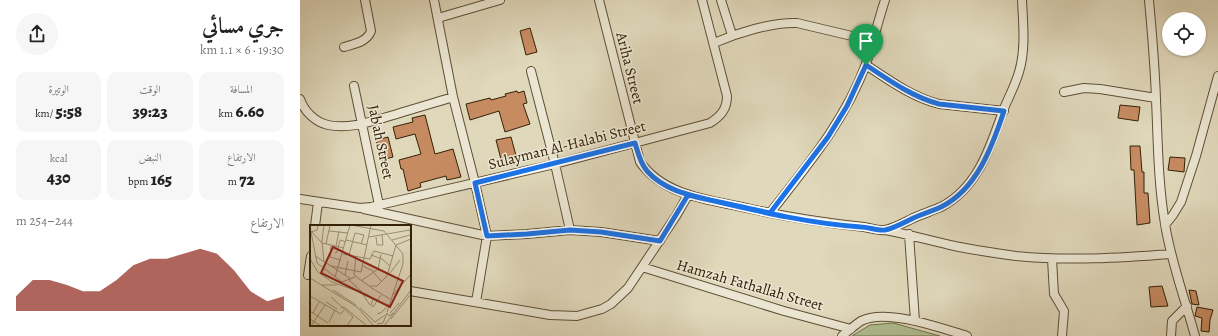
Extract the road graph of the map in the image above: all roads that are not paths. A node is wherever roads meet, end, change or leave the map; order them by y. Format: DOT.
graph roads {
  1 [pos="365,0"];
  2 [pos="434,0"];
  3 [pos="500,0"];
  4 [pos="599,0"];
  5 [pos="702,0"];
  6 [pos="721,0"];
  7 [pos="885,0"];
  8 [pos="1022,0"];
  9 [pos="1149,0"];
  10 [pos="438,18"];
  11 [pos="732,35"];
  12 [pos="873,41"];
  13 [pos="714,43"];
  14 [pos="344,47"];
  15 [pos="866,65"];
  16 [pos="530,71"];
  17 [pos="1218,76"];
  18 [pos="354,86"];
  19 [pos="1064,92"];
  20 [pos="453,97"];
  21 [pos="300,98"];
  22 [pos="1156,98"];
  23 [pos="1004,111"];
  24 [pos="363,124"];
  25 [pos="635,143"];
  26 [pos="555,164"];
  27 [pos="475,183"];
  28 [pos="688,195"];
  29 [pos="300,199"];
  30 [pos="318,202"];
  31 [pos="379,205"];
  32 [pos="360,208"];
  33 [pos="770,213"];
  34 [pos="315,225"];
  35 [pos="1165,225"];
  36 [pos="570,230"];
  37 [pos="884,230"];
  38 [pos="908,234"];
  39 [pos="487,236"];
  40 [pos="660,241"];
  41 [pos="1171,254"];
  42 [pos="1052,259"];
  43 [pos="310,260"];
  44 [pos="642,267"];
  45 [pos="306,274"];
  46 [pos="411,291"];
  47 [pos="476,302"];
  48 [pos="1187,306"];
  49 [pos="915,321"];
  50 [pos="851,329"];
  51 [pos="842,336"];
  52 [pos="967,336"];
  53 [pos="1062,336"];
  54 [pos="1171,336"];
  55 [pos="1195,336"];
  1 -- 14 [label="street"];
  2 -- 10 [label="street"];
  3 -- 10 [label="street"];
  4 -- 25 [label="street, Ariha Street"];
  5 -- 13 [label="street, Sulayman Al-Halabi Street"];
  6 -- 11 [label="street"];
  7 -- 12 [label="street"];
  8 -- 23 [label="street"];
  9 -- 22 [label="street"];
  10 -- 20 [label="street"];
  11 -- 12 [label="street"];
  11 -- 13 [label="street"];
  12 -- 15 [label="street"];
  13 -- 25 [label="street, Sulayman Al-Halabi Street"];
  15 -- 23 [label="street"];
  15 -- 33 [label="street"];
  16 -- 26 [label="street"];
  17 -- 35 [label="street"];
  18 -- 24 [label="street, Jab'ah Street"];
  19 -- 22 [label="street"];
  20 -- 24 [label="street"];
  20 -- 27 [label="street"];
  21 -- 24 [label="street"];
  22 -- 35 [label="street"];
  23 -- 37 [label="street"];
  24 -- 31 [label="street, Jab'ah Street"];
  25 -- 26 [label="street, Sulayman Al-Halabi Street"];
  25 -- 28 [label="street, Ariha Street"];
  26 -- 27 [label="street, Sulayman Al-Halabi Street"];
  26 -- 36 [label="street"];
  27 -- 31 [label="street, Sulayman Al-Halabi Street"];
  27 -- 39 [label="street"];
  28 -- 33 [label="street, Ariha Street"];
  28 -- 40 [label="street"];
  29 -- 30 [label="street, Sulayman Al-Halabi Street"];
  30 -- 32 [label="street, Sulayman Al-Halabi Street"];
  30 -- 34 [label="street"];
  31 -- 32 [label="street, Sulayman Al-Halabi Street"];
  32 -- 39 [label="street"];
  33 -- 37 [label="street, Ariha Street"];
  35 -- 41 [label="street"];
  36 -- 39 [label="street"];
  36 -- 40 [label="street"];
  37 -- 38 [label="street, Ariha Street"];
  38 -- 42 [label="street, Ariha Street"];
  38 -- 49 [label="street"];
  39 -- 47 [label="street"];
  40 -- 44 [label="street"];
  41 -- 42 [label="street, Ariha Street"];
  41 -- 48 [label="street"];
  42 -- 53 [label="street"];
  43 -- 45 [label="street"];
  44 -- 47 [label="street"];
  44 -- 50 [label="street, Hamzah Fathallah Street"];
  46 -- 47 [label="street"];
  48 -- 54 [label="street"];
  48 -- 55 [label="street"];
  49 -- 50 [label="street"];
  49 -- 52 [label="street"];
  50 -- 51 [label="street"];
}
